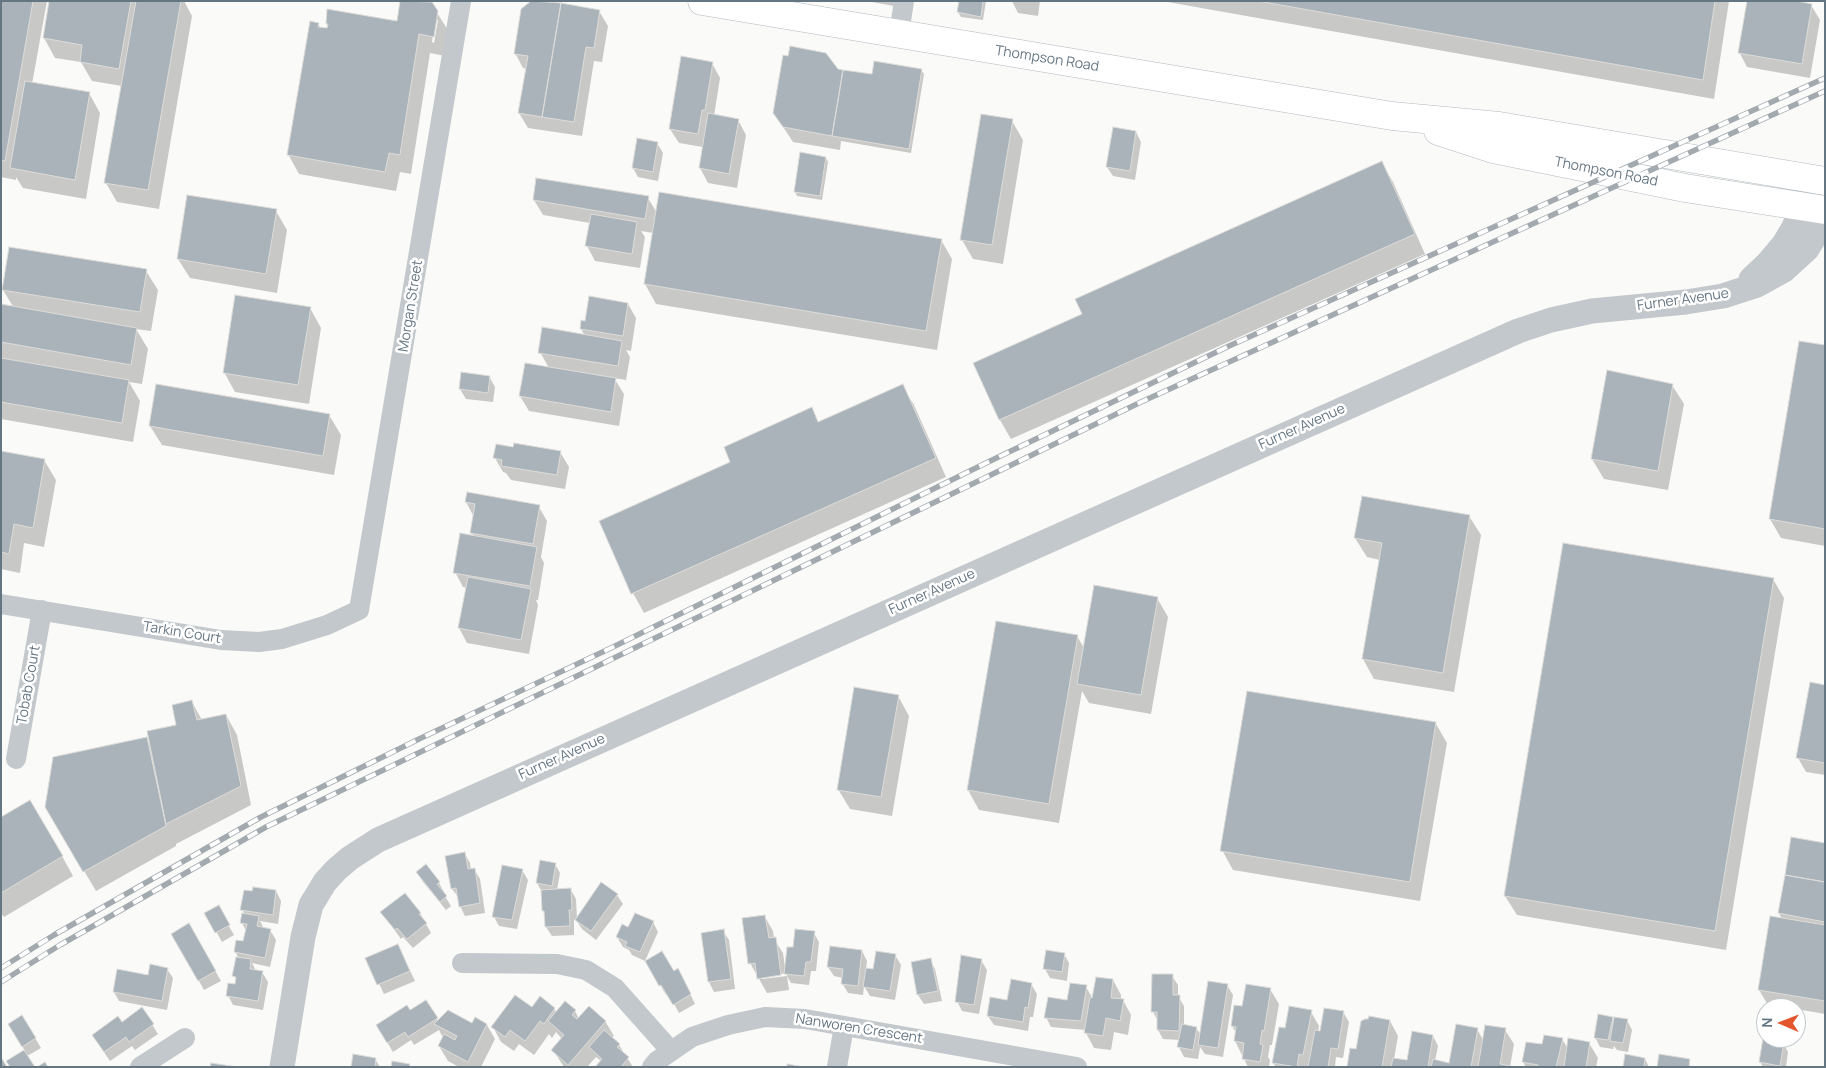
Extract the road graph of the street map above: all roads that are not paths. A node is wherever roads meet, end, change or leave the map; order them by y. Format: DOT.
graph roads {
  1 [pos="461,1"];
  2 [pos="702,1"];
  3 [pos="904,1"];
  4 [pos="899,34"];
  5 [pos="1392,116"];
  6 [pos="1822,181"];
  7 [pos="1817,209"];
  8 [pos="1,604"];
  9 [pos="42,610"];
  10 [pos="359,610"];
  11 [pos="16,759"];
  12 [pos="462,963"];
  13 [pos="844,1026"];
  14 [pos="186,1038"];
  15 [pos="671,1051"];
  16 [pos="1052,1065"];
  17 [pos="140,1067"];
  18 [pos="282,1067"];
  19 [pos="652,1067"];
  20 [pos="837,1067"];
  21 [pos="1077,1067"];
  1 -- 10 [label="street, Morgan Street"];
  2 -- 4 [label="main road, Thompson Road"];
  3 -- 4 [label="street"];
  4 -- 5 [label="main road, Thompson Road"];
  5 -- 6 [label="main road, Thompson Road"];
  5 -- 7 [label="main road, Thompson Road"];
  6 -- 7 [label="main road"];
  7 -- 18 [label="street, Furner Avenue"];
  8 -- 9 [label="street, Tarkin Court"];
  9 -- 10 [label="street, Tarkin Court"];
  9 -- 11 [label="street, Tobab Court"];
  12 -- 15 [label="street"];
  13 -- 15 [label="street, Nanworen Crescent"];
  13 -- 16 [label="street, Nanworen Crescent"];
  13 -- 20 [label="street"];
  14 -- 17 [label="street"];
  15 -- 19 [label="street, Nanworen Crescent"];
  16 -- 21 [label="street, Nanworen Crescent"];
}
